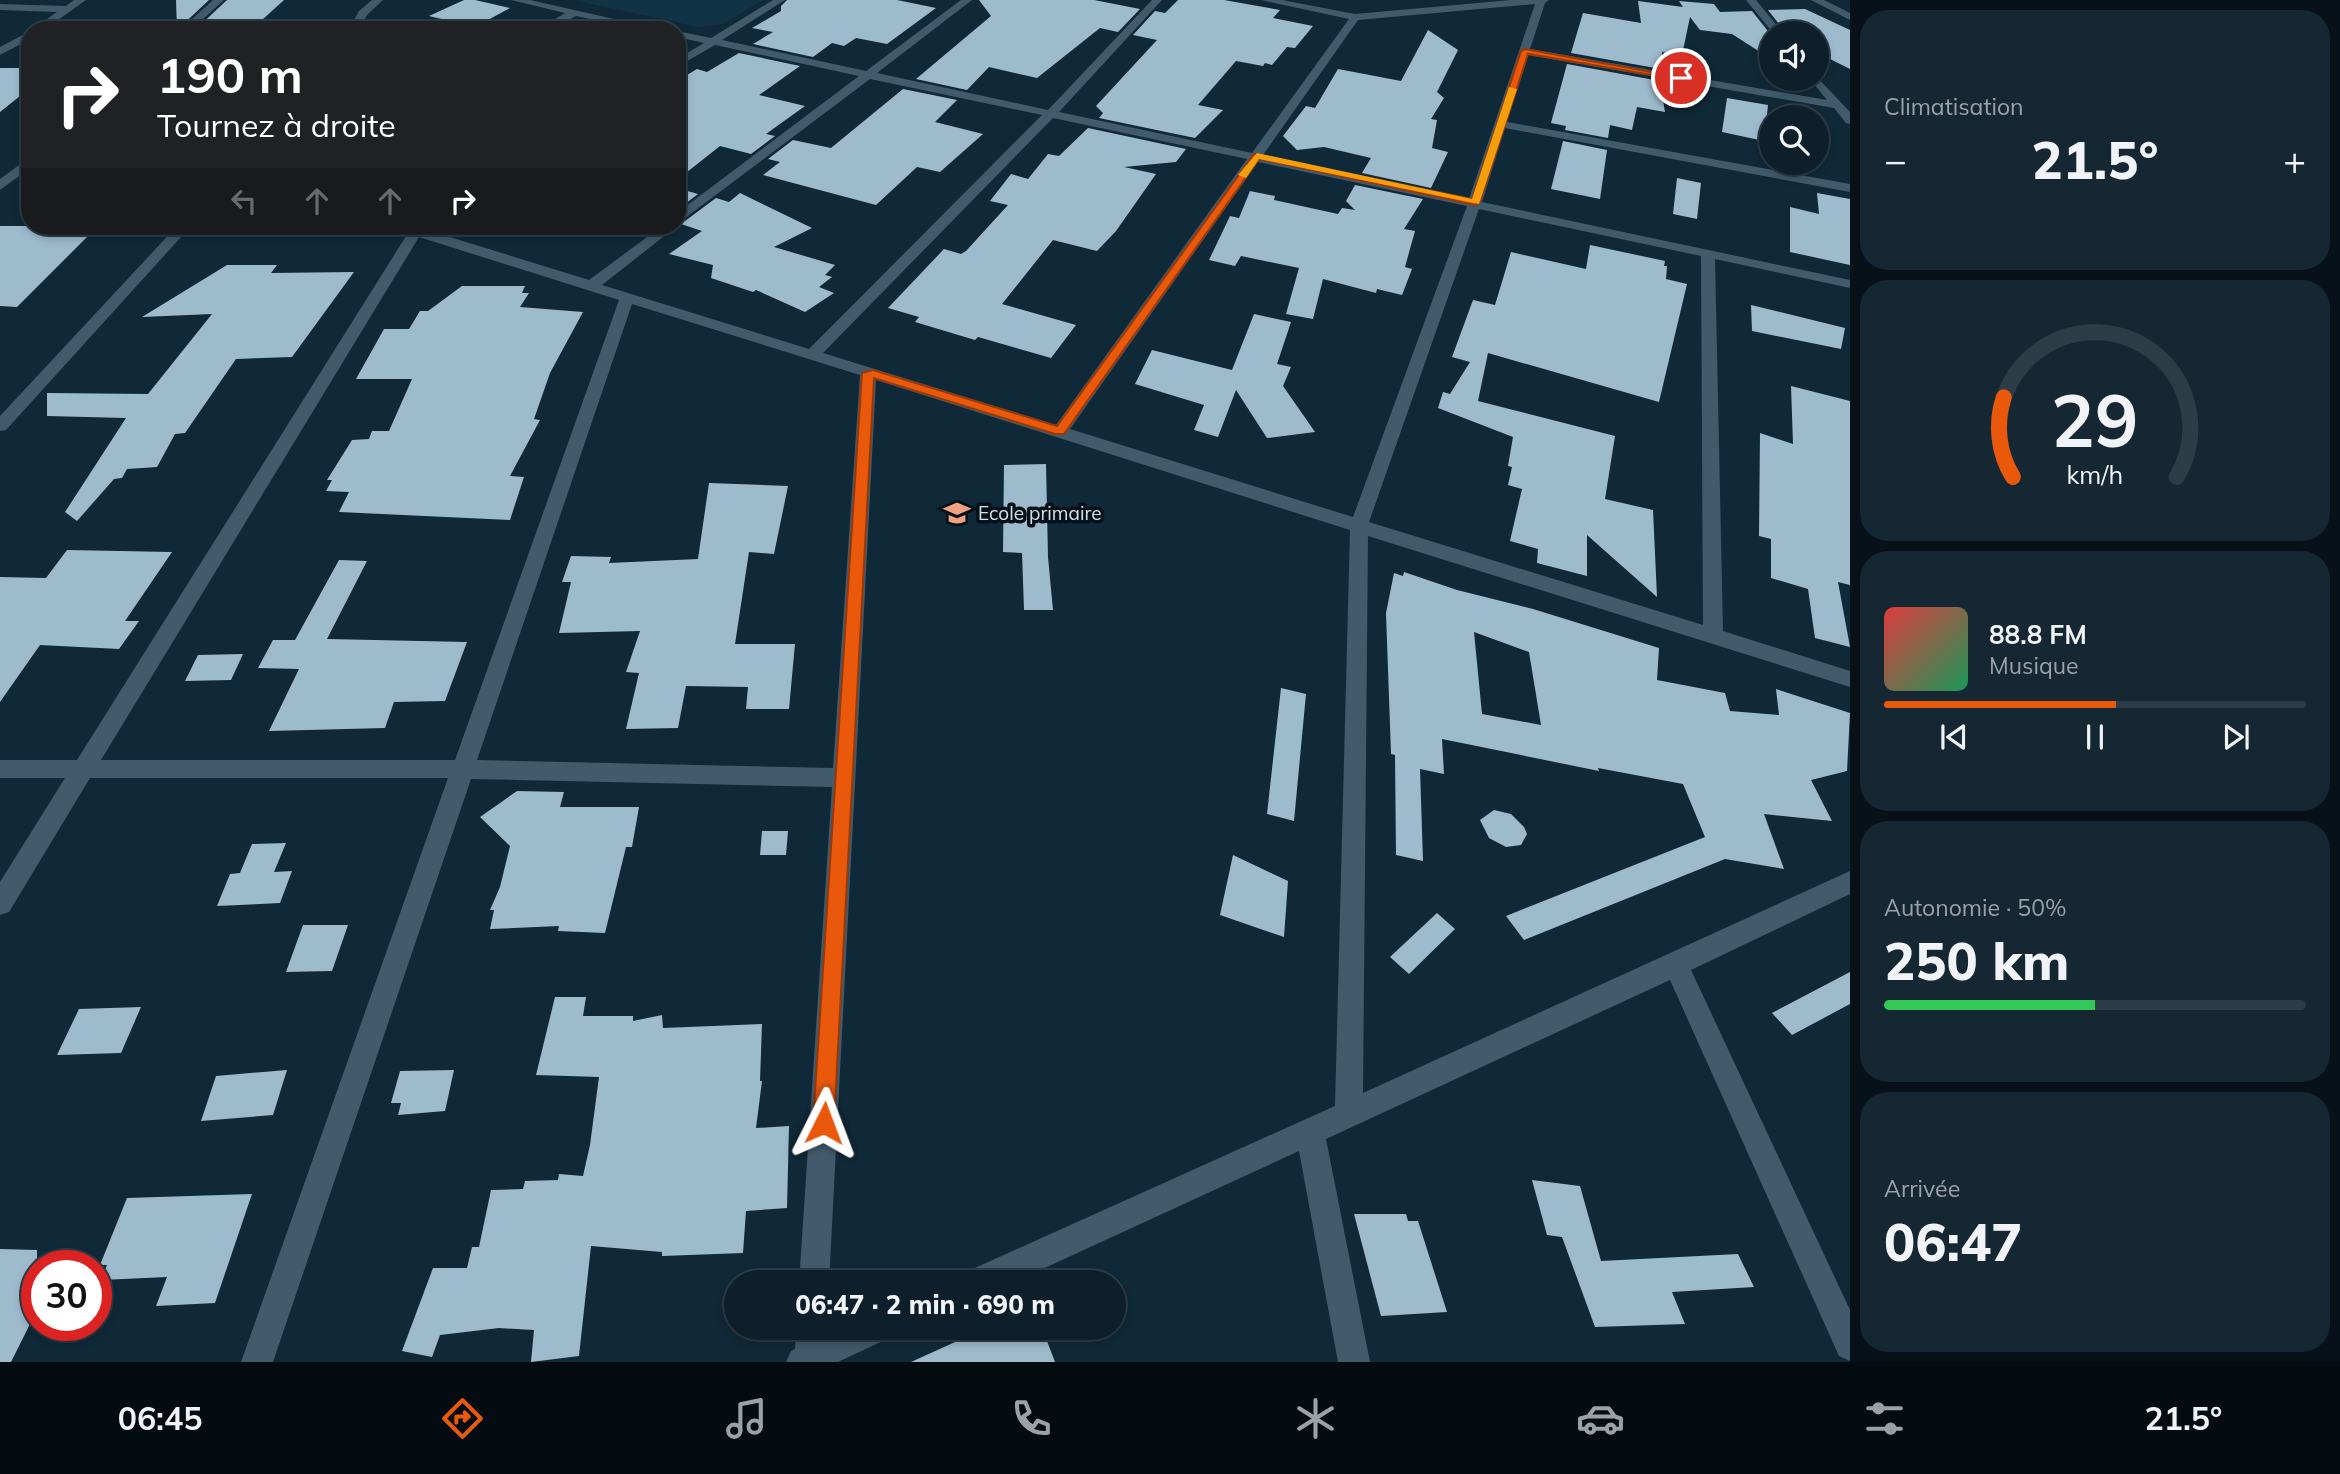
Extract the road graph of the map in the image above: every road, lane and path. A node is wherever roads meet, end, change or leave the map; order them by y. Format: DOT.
graph roads {
  1 [pos="81,0"];
  2 [pos="219,0"];
  3 [pos="378,0"];
  4 [pos="516,0"];
  5 [pos="780,0"];
  6 [pos="967,0"];
  7 [pos="1157,0"];
  8 [pos="1266,0"];
  9 [pos="1542,0"];
  10 [pos="1751,0"];
  11 [pos="1816,0"];
  12 [pos="0,7"];
  13 [pos="69,9"];
  14 [pos="575,12"];
  15 [pos="1850,16"];
  16 [pos="1355,17"];
  17 [pos="51,21"];
  18 [pos="195,21"];
  19 [pos="359,21"];
  20 [pos="558,21"];
  21 [pos="617,21"];
  22 [pos="1768,21"];
  23 [pos="686,36"];
  24 [pos="21,39"];
  25 [pos="713,41"];
  26 [pos="1525,51"];
  27 [pos="0,52"];
  28 [pos="20,52"];
  29 [pos="686,58"];
  30 [pos="870,74"];
  31 [pos="1826,91"];
  32 [pos="1837,105"];
  33 [pos="1051,113"];
  34 [pos="1850,120"];
  35 [pos="1501,124"];
  36 [pos="1257,156"];
  37 [pos="21,168"];
  38 [pos="0,186"];
  39 [pos="1850,188"];
  40 [pos="1475,202"];
  41 [pos="686,213"];
  42 [pos="176,235"];
  43 [pos="408,235"];
  44 [pos="437,235"];
  45 [pos="658,235"];
  46 [pos="1708,253"];
  47 [pos="1850,284"];
  48 [pos="591,286"];
  49 [pos="627,297"];
  50 [pos="812,355"];
  51 [pos="869,373"];
  52 [pos="0,426"];
  53 [pos="1060,431"];
  54 [pos="1359,525"];
  55 [pos="1713,636"];
  56 [pos="1850,679"];
  57 [pos="0,769"];
  58 [pos="463,769"];
  59 [pos="82,771"];
  60 [pos="844,778"];
  61 [pos="1850,882"];
  62 [pos="0,904"];
  63 [pos="1676,965"];
  64 [pos="1349,1114"];
  65 [pos="1310,1132"];
  66 [pos="815,1270"];
  67 [pos="1005,1270"];
  68 [pos="843,1340"];
  69 [pos="1850,1345"];
  70 [pos="808,1353"];
  71 [pos="257,1362"];
  72 [pos="1354,1362"];
  1 -- 13 [label="street"];
  2 -- 18 [label="street"];
  3 -- 19 [label="street"];
  4 -- 14 [label="street"];
  5 -- 25 [label="street"];
  6 -- 30 [label="street"];
  7 -- 33 [label="street"];
  8 -- 16 [label="street"];
  9 -- 16 [label="street"];
  9 -- 26 [label="street"];
  10 -- 22 [label="street"];
  11 -- 15 [label="street"];
  12 -- 13 [label="street"];
  13 -- 17 [label="street"];
  14 -- 20 [label="street"];
  14 -- 21 [label="street"];
  16 -- 36 [label="street"];
  23 -- 25 [label="street"];
  24 -- 27 [label="street"];
  25 -- 29 [label="street"];
  25 -- 30 [label="street"];
  26 -- 32 [label="street"];
  26 -- 35 [label="street"];
  27 -- 28 [label="street"];
  30 -- 33 [label="street"];
  30 -- 41 [label="street"];
  31 -- 32 [label="street"];
  32 -- 34 [label="street"];
  33 -- 36 [label="street"];
  33 -- 50 [label="street"];
  35 -- 39 [label="street"];
  35 -- 40 [label="street"];
  36 -- 40 [label="street"];
  36 -- 53 [label="street"];
  37 -- 38 [label="street"];
  40 -- 46 [label="street"];
  40 -- 54 [label="street"];
  42 -- 52 [label="street"];
  43 -- 59 [label="street"];
  44 -- 48 [label="street"];
  45 -- 48 [label="street"];
  46 -- 47 [label="street"];
  46 -- 55 [label="street"];
  48 -- 49 [label="street"];
  49 -- 50 [label="street"];
  49 -- 58 [label="street"];
  50 -- 51 [label="street"];
  51 -- 53 [label="street"];
  51 -- 60 [label="street"];
  53 -- 54 [label="street"];
  54 -- 55 [label="street"];
  54 -- 64 [label="street"];
  55 -- 56 [label="street"];
  57 -- 59 [label="street"];
  58 -- 59 [label="street"];
  58 -- 60 [label="street"];
  58 -- 71 [label="street"];
  59 -- 62 [label="street"];
  60 -- 66 [label="street"];
  61 -- 63 [label="street"];
  63 -- 64 [label="street"];
  63 -- 69 [label="street"];
  64 -- 65 [label="street"];
  65 -- 67 [label="street"];
  65 -- 72 [label="street"];
  68 -- 70 [label="street"];
}
